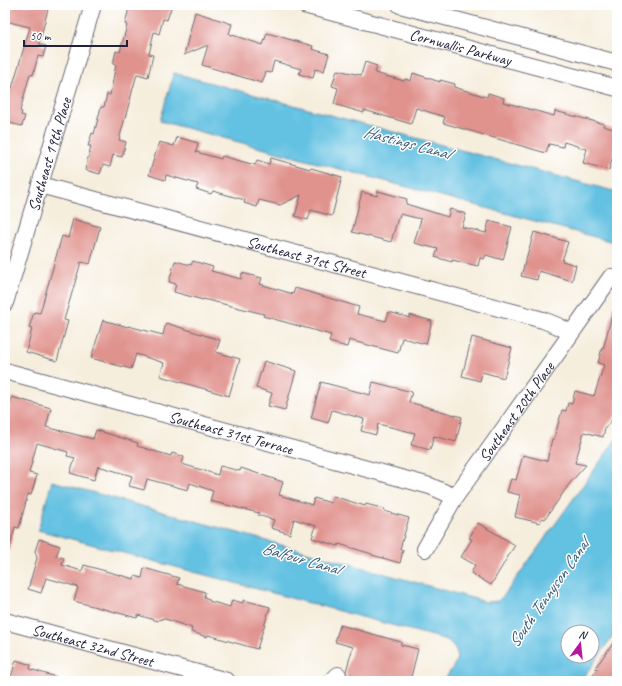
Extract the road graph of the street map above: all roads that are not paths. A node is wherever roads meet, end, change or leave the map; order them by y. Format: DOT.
graph roads {
  1 [pos="93,5"];
  2 [pos="304,5"];
  3 [pos="410,6"];
  4 [pos="409,33"];
  5 [pos="617,63"];
  6 [pos="617,88"];
  7 [pos="40,185"];
  8 [pos="611,277"];
  9 [pos="5,303"];
  10 [pos="571,333"];
  11 [pos="5,371"];
  12 [pos="455,497"];
  13 [pos="425,549"];
  14 [pos="5,621"];
  15 [pos="227,681"];
  1 -- 7 [label="street, Southeast 19th Place"];
  2 -- 4 [label="street, Cornwallis Parkway"];
  3 -- 4 [label="street"];
  3 -- 5 [label="street, Cornwallis Parkway"];
  4 -- 6 [label="street, Cornwallis Parkway"];
  7 -- 9 [label="street, Southeast 19th Place"];
  7 -- 10 [label="street, Southeast 31st Street"];
  8 -- 10 [label="street, Southeast 20th Place"];
  10 -- 12 [label="street, Southeast 20th Place"];
  11 -- 12 [label="street, Southeast 31st Terrace"];
  12 -- 13 [label="street, Southeast 20th Place"];
  14 -- 15 [label="street, Southeast 32nd Street"];
}
